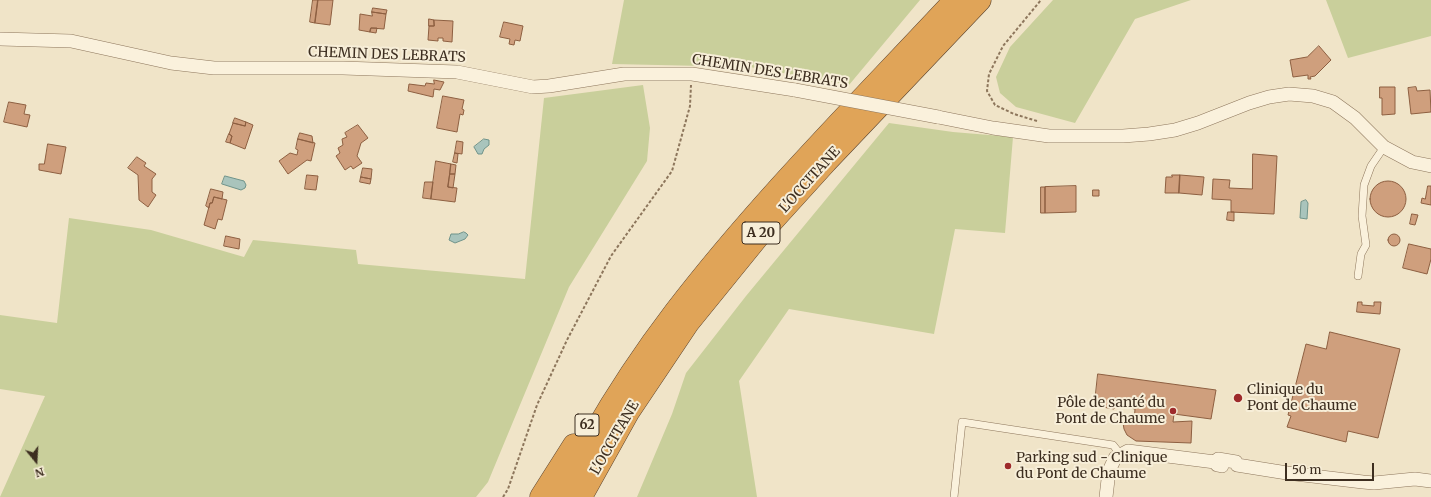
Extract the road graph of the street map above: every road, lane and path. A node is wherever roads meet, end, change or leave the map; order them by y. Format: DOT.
graph roads {
  1 [pos="955,0"];
  2 [pos="980,0"];
  3 [pos="1041,0"];
  4 [pos="0,39"];
  5 [pos="692,74"];
  6 [pos="1039,123"];
  7 [pos="1384,147"];
  8 [pos="1431,166"];
  9 [pos="1358,276"];
  10 [pos="641,359"];
  11 [pos="628,411"];
  12 [pos="1121,455"];
  13 [pos="1431,481"];
  14 [pos="503,497"];
  15 [pos="541,497"];
  16 [pos="562,497"];
  17 [pos="581,497"];
  18 [pos="594,497"];
  19 [pos="954,497"];
  20 [pos="1106,497"];
  1 -- 10 [label="highway, L'OCCITANE / A 20"];
  2 -- 11 [label="highway, L'OCCITANE / A 20"];
  3 -- 6 [label="path"];
  4 -- 5 [label="street, CHEMIN DES LEBRATS"];
  5 -- 7 [label="street, CHEMIN DES LEBRATS, bridge"];
  5 -- 14 [label="path"];
  7 -- 8 [label="street, CHEMIN DES LEBRATS"];
  7 -- 9 [label="lane"];
  10 -- 15 [label="highway, 62"];
  10 -- 16 [label="highway, L'OCCITANE / A 20"];
  11 -- 17 [label="highway, L'OCCITANE / A 20"];
  11 -- 18 [label="highway, 62"];
  12 -- 13 [label="street"];
  12 -- 19 [label="lane"];
  12 -- 20 [label="street"];
}
